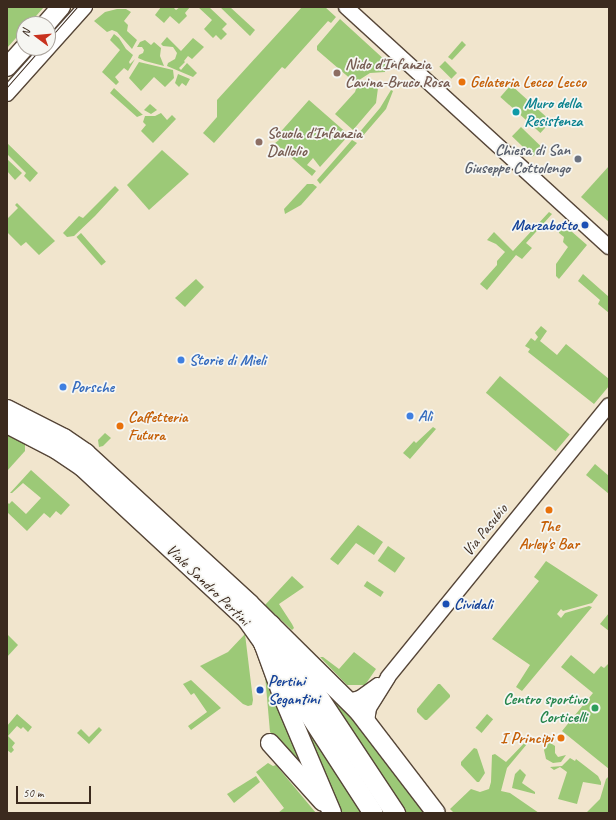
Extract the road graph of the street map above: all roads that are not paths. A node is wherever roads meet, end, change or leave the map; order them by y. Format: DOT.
graph roads {
  1 [pos="61,7"];
  2 [pos="85,7"];
  3 [pos="346,7"];
  4 [pos="53,16"];
  5 [pos="17,56"];
  6 [pos="7,67"];
  7 [pos="7,94"];
  8 [pos="609,247"];
  9 [pos="609,405"];
  10 [pos="7,409"];
  11 [pos="7,424"];
  12 [pos="270,624"];
  13 [pos="263,643"];
  14 [pos="388,677"];
  15 [pos="348,701"];
  16 [pos="366,722"];
  17 [pos="270,743"];
  18 [pos="332,813"];
  19 [pos="373,813"];
  20 [pos="395,813"];
  21 [pos="436,813"];
  1 -- 4 [label="main road"];
  2 -- 7 [label="street"];
  3 -- 8 [label="street"];
  5 -- 6 [label="main road"];
  9 -- 14 [label="street, Via Pasubio"];
  10 -- 12 [label="main road, Viale Sandro Pertini"];
  11 -- 13 [label="main road, Viale Sandro Pertini"];
  12 -- 15 [label="main road, Viale Sandro Pertini"];
  12 -- 20 [label="highway, Viale Sandro Pertini"];
  13 -- 18 [label="main road"];
  13 -- 19 [label="highway, Viale Sandro Pertini"];
  14 -- 15 [label="street, Via Pasubio"];
  14 -- 16 [label="street, Via Pasubio"];
  15 -- 16 [label="main road, Viale Sandro Pertini"];
  16 -- 21 [label="main road, Viale Sandro Pertini"];
  17 -- 18 [label="main road"];
}
